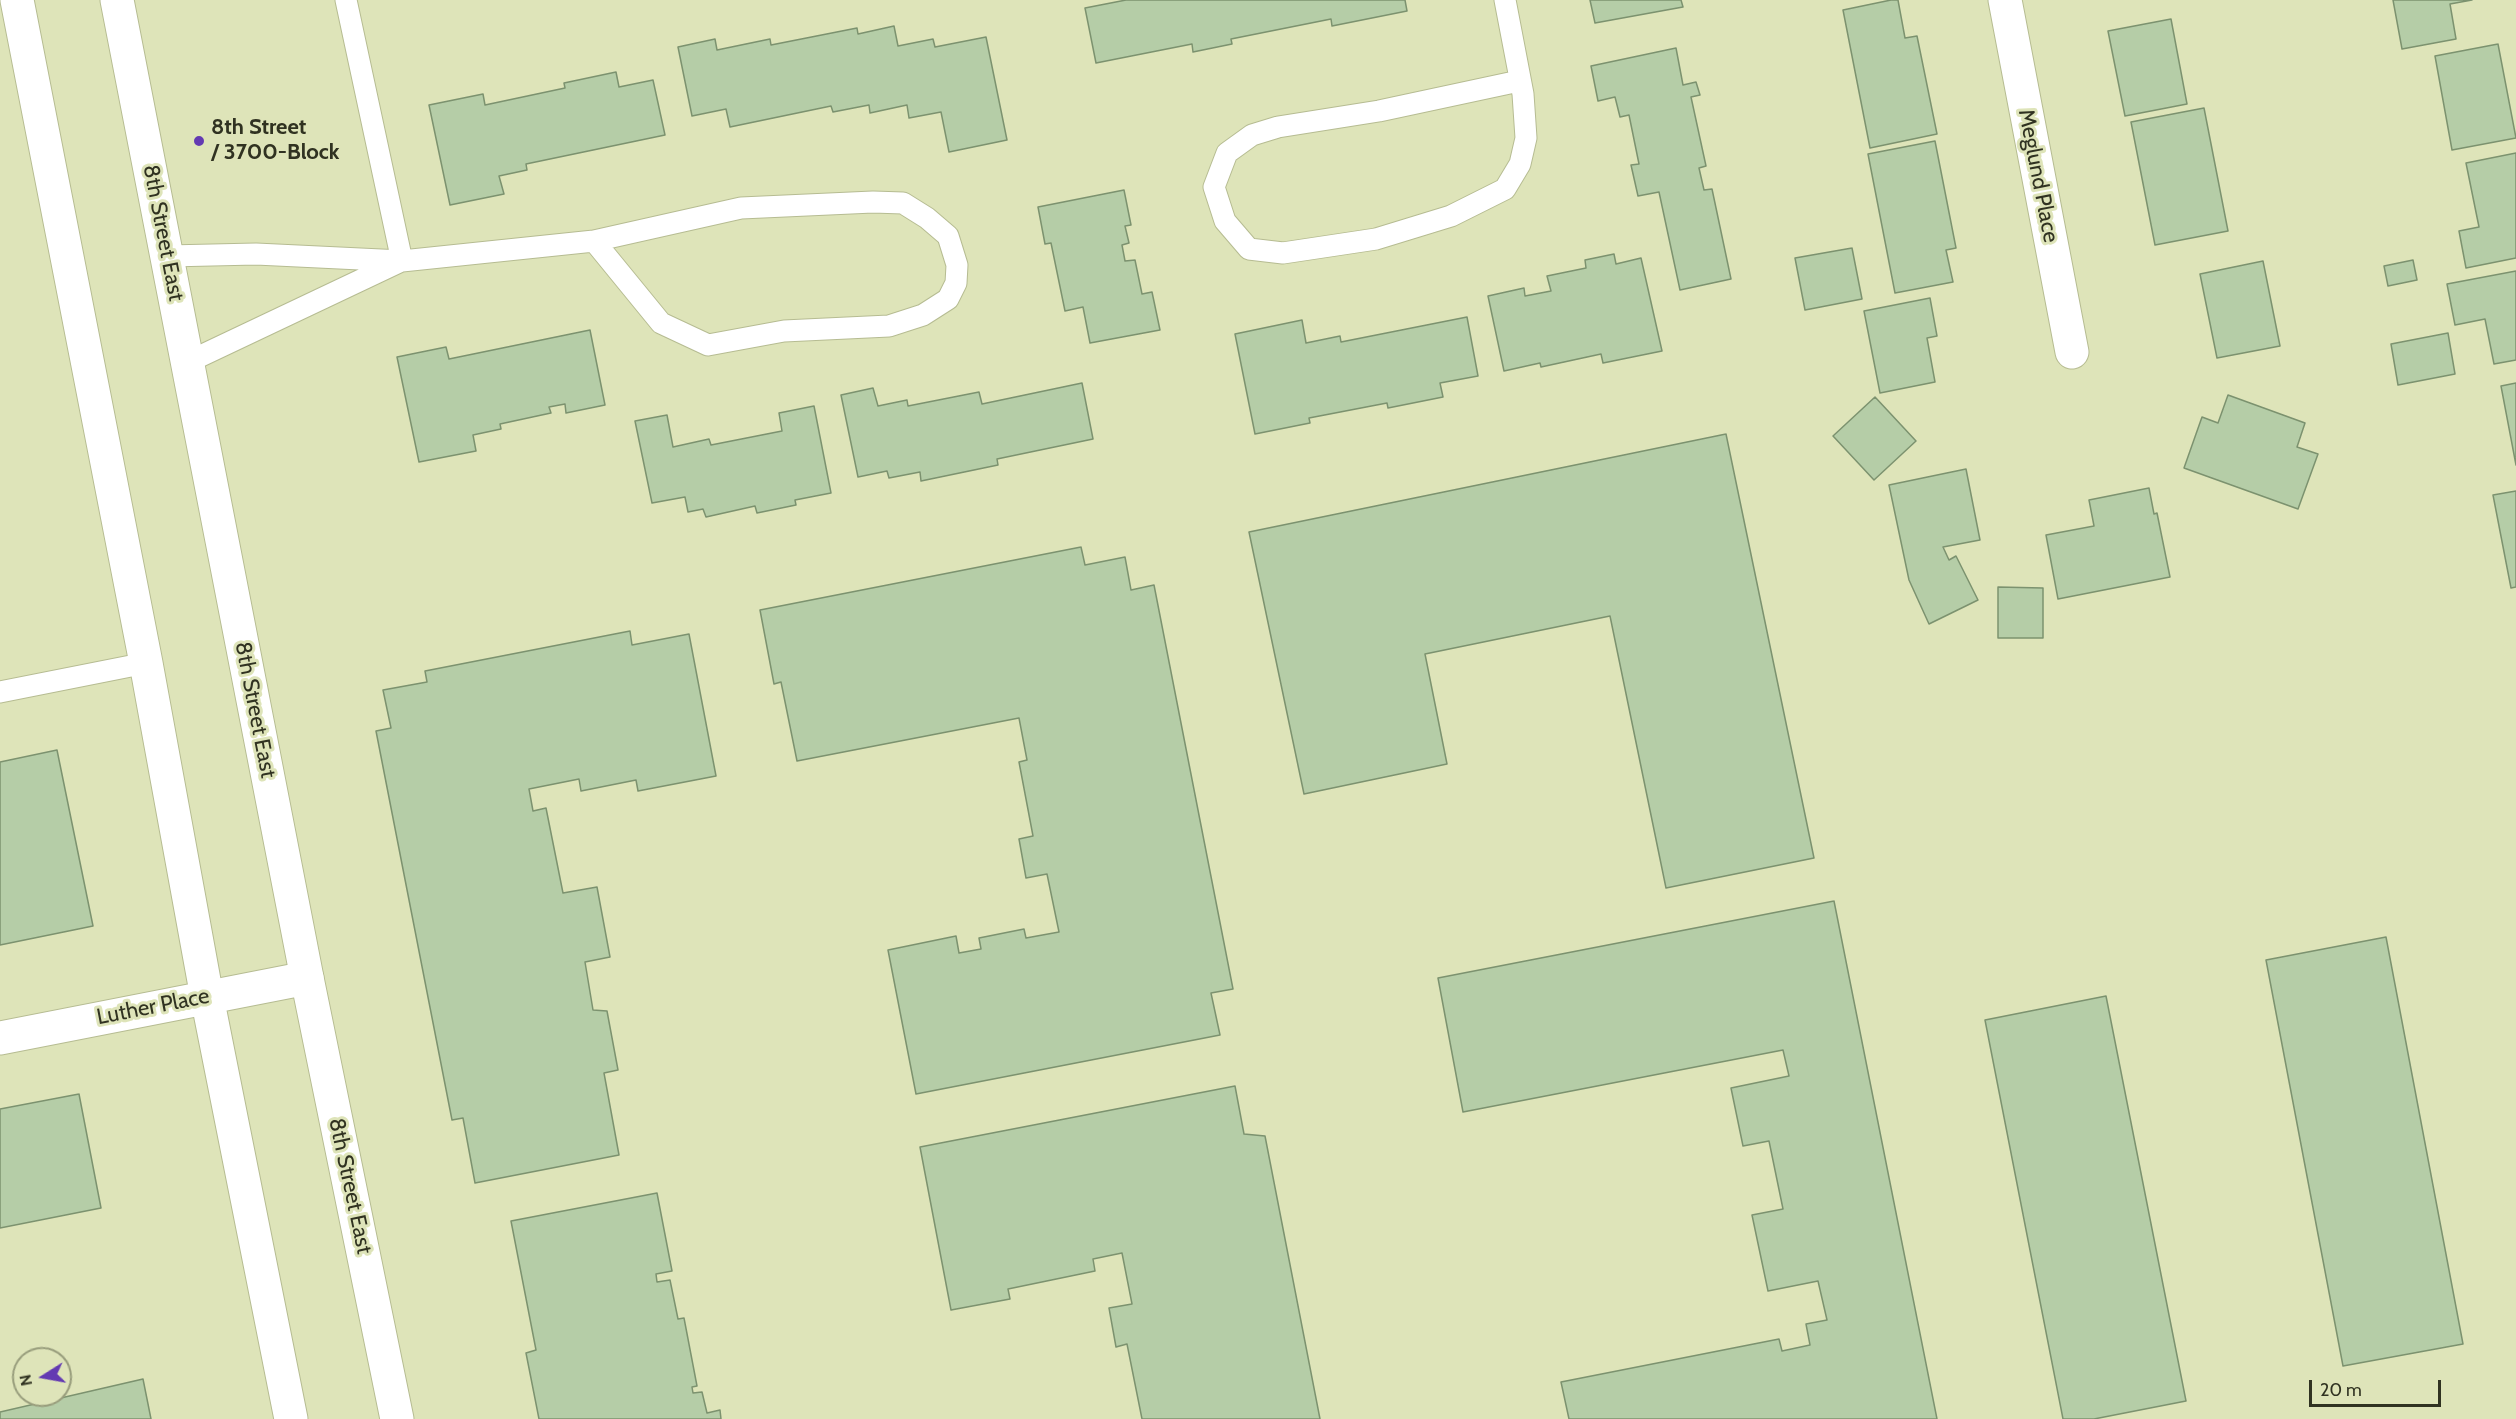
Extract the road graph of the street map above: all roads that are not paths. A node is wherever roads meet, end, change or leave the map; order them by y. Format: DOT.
graph roads {
  1 [pos="17,0"];
  2 [pos="117,0"];
  3 [pos="346,0"];
  4 [pos="1505,0"];
  5 [pos="2005,0"];
  6 [pos="1519,81"];
  7 [pos="594,241"];
  8 [pos="168,256"];
  9 [pos="402,261"];
  10 [pos="2072,352"];
  11 [pos="188,362"];
  12 [pos="146,663"];
  13 [pos="0,692"];
  14 [pos="307,978"];
  15 [pos="207,997"];
  16 [pos="0,1038"];
  17 [pos="291,1419"];
  18 [pos="397,1419"];
  1 -- 12 [label="main road"];
  2 -- 8 [label="main road, 8th Street East"];
  3 -- 9 [label="lane"];
  4 -- 6 [label="lane"];
  5 -- 10 [label="main road, Meglund Place"];
  6 -- 6 [label="lane"];
  7 -- 7 [label="lane"];
  7 -- 9 [label="lane"];
  8 -- 9 [label="lane"];
  8 -- 11 [label="main road, 8th Street East"];
  9 -- 11 [label="lane"];
  11 -- 14 [label="main road, 8th Street East"];
  12 -- 13 [label="lane"];
  12 -- 15 [label="main road"];
  14 -- 15 [label="main road, Luther Place"];
  14 -- 18 [label="main road, 8th Street East"];
  15 -- 16 [label="main road, Luther Place"];
  15 -- 17 [label="main road"];
}
